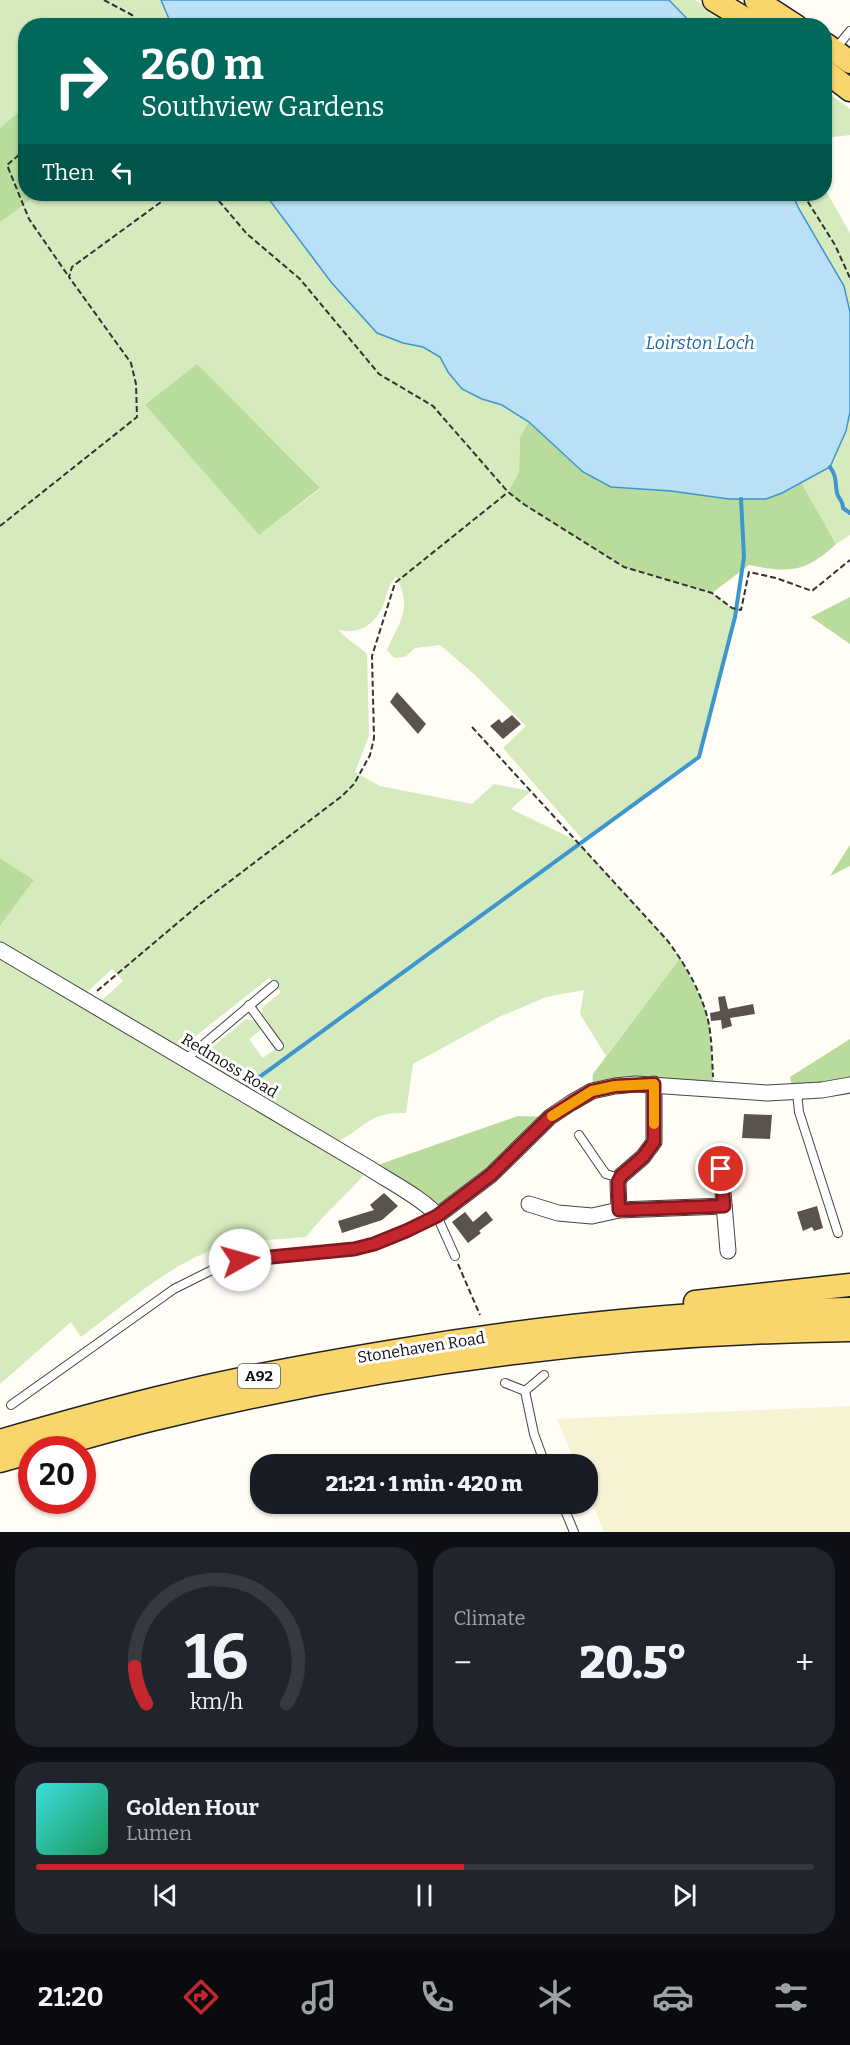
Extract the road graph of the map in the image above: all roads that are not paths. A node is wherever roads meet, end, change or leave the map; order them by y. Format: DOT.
graph roads {
  1 [pos="714,0"];
  2 [pos="756,0"];
  3 [pos="744,18"];
  4 [pos="784,18"];
  5 [pos="850,31"];
  6 [pos="836,52"];
  7 [pos="832,76"];
  8 [pos="850,90"];
  9 [pos="0,950"];
  10 [pos="274,985"];
  11 [pos="249,1005"];
  12 [pos="279,1046"];
  13 [pos="184,1060"];
  14 [pos="654,1084"];
  15 [pos="850,1085"];
  16 [pos="797,1092"];
  17 [pos="579,1135"];
  18 [pos="721,1169"];
  19 [pos="620,1178"];
  20 [pos="529,1204"];
  21 [pos="724,1206"];
  22 [pos="619,1210"];
  23 [pos="437,1216"];
  24 [pos="838,1233"];
  25 [pos="728,1251"];
  26 [pos="455,1256"];
  27 [pos="850,1285"];
  28 [pos="850,1309"];
  29 [pos="850,1330"];
  30 [pos="522,1331"];
  31 [pos="850,1345"];
  32 [pos="493,1357"];
  33 [pos="544,1375"];
  34 [pos="505,1383"];
  35 [pos="525,1391"];
  36 [pos="11,1405"];
  37 [pos="92,1436"];
  38 [pos="0,1441"];
  39 [pos="541,1454"];
  40 [pos="18,1456"];
  41 [pos="0,1461"];
  42 [pos="567,1514"];
  43 [pos="574,1532"];
  1 -- 3 [label="main road"];
  2 -- 4 [label="main road"];
  5 -- 6 [label="lane"];
  7 -- 8 [label="main road"];
  9 -- 13 [label="street, Redmoss Road"];
  10 -- 11 [label="lane"];
  11 -- 12 [label="lane"];
  11 -- 13 [label="lane"];
  13 -- 23 [label="street, Redmoss Road"];
  14 -- 16 [label="street"];
  14 -- 19 [label="street"];
  14 -- 23 [label="street"];
  15 -- 16 [label="street"];
  16 -- 24 [label="lane"];
  17 -- 19 [label="lane"];
  18 -- 21 [label="street"];
  19 -- 22 [label="street"];
  20 -- 22 [label="street"];
  21 -- 22 [label="street"];
  21 -- 25 [label="street"];
  23 -- 26 [label="lane"];
  23 -- 36 [label="lane"];
  27 -- 30 [label="main road, A92"];
  28 -- 30 [label="main road, Stonehaven Road / A92"];
  29 -- 32 [label="main road, Stonehaven Road / A92"];
  30 -- 38 [label="main road, Stonehaven Road / A92"];
  31 -- 32 [label="main road, A92"];
  32 -- 37 [label="main road, Stonehaven Road / A92"];
  33 -- 35 [label="lane"];
  34 -- 35 [label="lane"];
  35 -- 39 [label="lane"];
  40 -- 41 [label="main road"];
  42 -- 43 [label="lane"];
}
